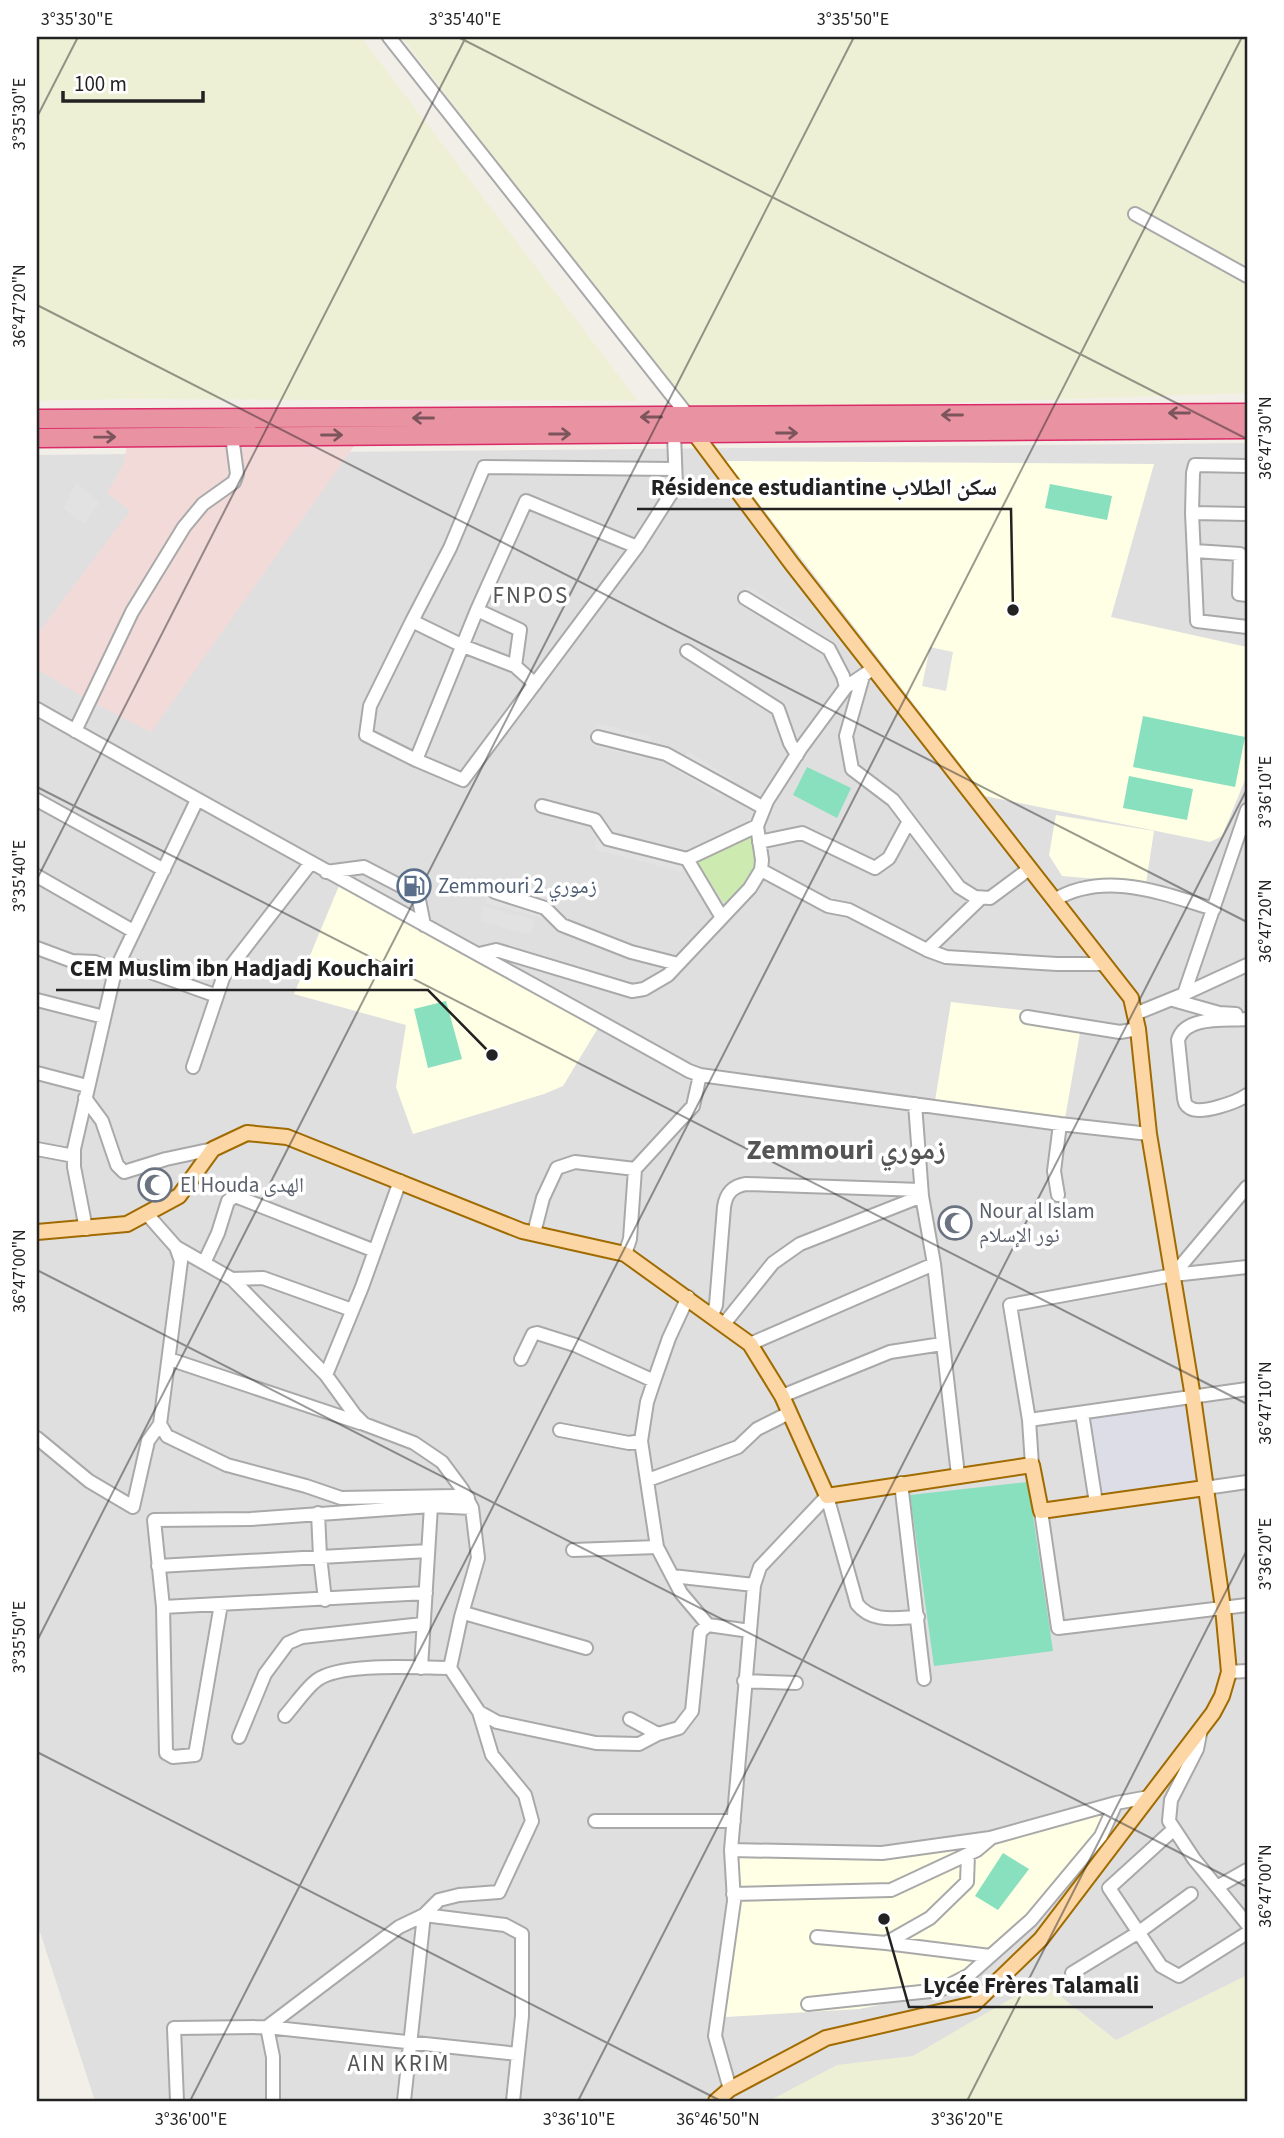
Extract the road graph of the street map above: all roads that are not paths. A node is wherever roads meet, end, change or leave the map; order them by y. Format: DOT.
graph roads {
  1 [pos="389,37"];
  2 [pos="1135,214"];
  3 [pos="1247,276"];
  4 [pos="1247,412"];
  5 [pos="37,419"];
  6 [pos="692,425"];
  7 [pos="1247,429"];
  8 [pos="674,434"];
  9 [pos="232,436"];
  10 [pos="37,438"];
  11 [pos="1247,466"];
  12 [pos="675,469"];
  13 [pos="1192,513"];
  14 [pos="1247,514"];
  15 [pos="637,547"];
  16 [pos="1195,551"];
  17 [pos="1244,554"];
  18 [pos="1247,595"];
  19 [pos="746,598"];
  20 [pos="477,610"];
  21 [pos="412,621"];
  22 [pos="1247,627"];
  23 [pos="463,646"];
  24 [pos="687,651"];
  25 [pos="515,666"];
  26 [pos="869,672"];
  27 [pos="535,684"];
  28 [pos="846,687"];
  29 [pos="37,709"];
  30 [pos="75,731"];
  31 [pos="598,737"];
  32 [pos="797,755"];
  33 [pos="416,760"];
  34 [pos="37,800"];
  35 [pos="197,800"];
  36 [pos="542,806"];
  37 [pos="764,808"];
  38 [pos="1247,810"];
  39 [pos="909,821"];
  40 [pos="757,826"];
  41 [pos="759,842"];
  42 [pos="687,859"];
  43 [pos="310,864"];
  44 [pos="1029,869"];
  45 [pos="164,870"];
  46 [pos="761,870"];
  47 [pos="325,872"];
  48 [pos="37,876"];
  49 [pos="495,892"];
  50 [pos="981,898"];
  51 [pos="1054,900"];
  52 [pos="1214,908"];
  53 [pos="721,916"];
  54 [pos="424,925"];
  55 [pos="134,931"];
  56 [pos="37,948"];
  57 [pos="927,950"];
  58 [pos="479,954"];
  59 [pos="678,964"];
  60 [pos="1104,964"];
  61 [pos="1247,965"];
  62 [pos="118,966"];
  63 [pos="218,996"];
  64 [pos="1179,997"];
  65 [pos="37,1000"];
  66 [pos="1135,1014"];
  67 [pos="104,1017"];
  68 [pos="1027,1017"];
  69 [pos="1247,1017"];
  70 [pos="1138,1029"];
  71 [pos="193,1068"];
  72 [pos="37,1073"];
  73 [pos="700,1075"];
  74 [pos="86,1092"];
  75 [pos="1247,1095"];
  76 [pos="915,1104"];
  77 [pos="1060,1124"];
  78 [pos="1149,1134"];
  79 [pos="37,1149"];
  80 [pos="213,1149"];
  81 [pos="74,1156"];
  82 [pos="635,1169"];
  83 [pos="400,1181"];
  84 [pos="1247,1187"];
  85 [pos="921,1193"];
  86 [pos="1058,1195"];
  87 [pos="146,1213"];
  88 [pos="86,1228"];
  89 [pos="37,1232"];
  90 [pos="534,1233"];
  91 [pos="176,1247"];
  92 [pos="375,1251"];
  93 [pos="625,1254"];
  94 [pos="204,1263"];
  95 [pos="934,1264"];
  96 [pos="1247,1267"];
  97 [pos="1173,1275"];
  98 [pos="232,1279"];
  99 [pos="688,1297"];
  100 [pos="352,1310"];
  101 [pos="718,1319"];
  102 [pos="750,1344"];
  103 [pos="942,1344"];
  104 [pos="169,1359"];
  105 [pos="521,1359"];
  106 [pos="326,1375"];
  107 [pos="654,1381"];
  108 [pos="1247,1389"];
  109 [pos="782,1396"];
  110 [pos="1193,1397"];
  111 [pos="789,1413"];
  112 [pos="1082,1413"];
  113 [pos="1029,1420"];
  114 [pos="160,1424"];
  115 [pos="364,1424"];
  116 [pos="560,1430"];
  117 [pos="37,1438"];
  118 [pos="641,1441"];
  119 [pos="1032,1465"];
  120 [pos="958,1475"];
  121 [pos="648,1480"];
  122 [pos="1247,1482"];
  123 [pos="901,1483"];
  124 [pos="1205,1488"];
  125 [pos="827,1496"];
  126 [pos="464,1498"];
  127 [pos="1096,1503"];
  128 [pos="431,1506"];
  129 [pos="1041,1511"];
  130 [pos="318,1513"];
  131 [pos="657,1548"];
  132 [pos="573,1550"];
  133 [pos="428,1551"];
  134 [pos="320,1556"];
  135 [pos="158,1566"];
  136 [pos="672,1576"];
  137 [pos="754,1585"];
  138 [pos="426,1593"];
  139 [pos="325,1600"];
  140 [pos="221,1604"];
  141 [pos="1247,1605"];
  142 [pos="163,1607"];
  143 [pos="1223,1608"];
  144 [pos="464,1613"];
  145 [pos="918,1617"];
  146 [pos="423,1624"];
  147 [pos="708,1625"];
  148 [pos="750,1631"];
  149 [pos="586,1648"];
  150 [pos="421,1668"];
  151 [pos="450,1668"];
  152 [pos="1247,1671"];
  153 [pos="1229,1672"];
  154 [pos="924,1679"];
  155 [pos="744,1681"];
  156 [pos="796,1683"];
  157 [pos="479,1712"];
  158 [pos="285,1716"];
  159 [pos="630,1719"];
  160 [pos="1201,1728"];
  161 [pos="658,1734"];
  162 [pos="239,1737"];
  163 [pos="1149,1797"];
  164 [pos="1116,1803"];
  165 [pos="595,1821"];
  166 [pos="734,1821"];
  167 [pos="1174,1829"];
  168 [pos="990,1839"];
  169 [pos="731,1850"];
  170 [pos="968,1854"];
  171 [pos="1247,1870"];
  172 [pos="1217,1887"];
  173 [pos="733,1894"];
  174 [pos="1191,1894"];
  175 [pos="424,1916"];
  176 [pos="1247,1924"];
  177 [pos="1139,1933"];
  178 [pos="1247,1933"];
  179 [pos="817,1937"];
  180 [pos="886,1943"];
  181 [pos="990,1956"];
  182 [pos="1072,1973"];
  183 [pos="808,2004"];
  184 [pos="267,2027"];
  185 [pos="410,2041"];
  186 [pos="517,2054"];
  187 [pos="730,2089"];
  188 [pos="177,2101"];
  189 [pos="273,2101"];
  190 [pos="404,2101"];
  191 [pos="513,2101"];
  192 [pos="716,2101"];
  1 -- 6 [label="street"];
  2 -- 3 [label="street"];
  4 -- 6 [label="highway, one-way"];
  6 -- 5 [label="highway, one-way"];
  6 -- 7 [label="highway, one-way"];
  6 -- 8 [label="highway"];
  6 -- 26 [label="main road"];
  9 -- 8 [label="highway, one-way"];
  8 -- 12 [label="street"];
  10 -- 9 [label="highway, one-way"];
  9 -- 30 [label="street"];
  11 -- 13 [label="street"];
  12 -- 15 [label="street"];
  12 -- 21 [label="street"];
  13 -- 14 [label="street"];
  13 -- 16 [label="street"];
  15 -- 20 [label="street"];
  15 -- 27 [label="street"];
  16 -- 17 [label="street"];
  16 -- 22 [label="street"];
  17 -- 18 [label="street"];
  19 -- 28 [label="street"];
  20 -- 23 [label="street"];
  20 -- 25 [label="street"];
  21 -- 23 [label="street"];
  21 -- 33 [label="street"];
  23 -- 25 [label="street"];
  23 -- 33 [label="street"];
  24 -- 32 [label="street"];
  25 -- 27 [label="street"];
  26 -- 28 [label="street"];
  26 -- 39 [label="street"];
  26 -- 44 [label="main road"];
  27 -- 33 [label="street"];
  28 -- 32 [label="street"];
  29 -- 30 [label="street"];
  30 -- 35 [label="street"];
  31 -- 37 [label="street"];
  32 -- 37 [label="street"];
  34 -- 45 [label="street"];
  35 -- 43 [label="street"];
  35 -- 45 [label="street"];
  36 -- 42 [label="street"];
  37 -- 40 [label="street"];
  38 -- 52 [label="street"];
  39 -- 41 [label="street"];
  39 -- 50 [label="street"];
  40 -- 41 [label="street"];
  40 -- 42 [label="street"];
  41 -- 46 [label="street"];
  42 -- 53 [label="street"];
  43 -- 47 [label="street"];
  43 -- 63 [label="street"];
  44 -- 50 [label="street"];
  44 -- 51 [label="main road"];
  45 -- 55 [label="street"];
  46 -- 53 [label="street"];
  46 -- 57 [label="street"];
  47 -- 54 [label="street"];
  47 -- 54 [label="street"];
  48 -- 55 [label="street"];
  49 -- 59 [label="street"];
  50 -- 57 [label="street"];
  51 -- 52 [label="street"];
  51 -- 60 [label="main road"];
  52 -- 64 [label="street"];
  53 -- 59 [label="street"];
  54 -- 58 [label="street"];
  55 -- 62 [label="street"];
  56 -- 62 [label="street"];
  57 -- 60 [label="street"];
  58 -- 59 [label="street"];
  58 -- 73 [label="street"];
  60 -- 66 [label="main road"];
  61 -- 64 [label="street"];
  62 -- 63 [label="street"];
  62 -- 67 [label="street"];
  63 -- 71 [label="street"];
  64 -- 66 [label="street"];
  64 -- 69 [label="street"];
  65 -- 67 [label="street"];
  66 -- 70 [label="main road"];
  67 -- 74 [label="street"];
  68 -- 70 [label="street"];
  69 -- 75 [label="street"];
  70 -- 78 [label="main road"];
  72 -- 74 [label="street"];
  73 -- 76 [label="street"];
  73 -- 82 [label="street"];
  74 -- 80 [label="street"];
  74 -- 81 [label="street"];
  76 -- 77 [label="street"];
  76 -- 85 [label="street"];
  77 -- 78 [label="street"];
  77 -- 86 [label="street"];
  78 -- 97 [label="main road"];
  79 -- 81 [label="street"];
  80 -- 83 [label="main road"];
  80 -- 87 [label="main road"];
  81 -- 88 [label="street"];
  82 -- 90 [label="street"];
  82 -- 93 [label="street"];
  83 -- 90 [label="main road"];
  83 -- 92 [label="street"];
  84 -- 97 [label="street"];
  85 -- 95 [label="street"];
  85 -- 101 [label="street"];
  85 -- 101 [label="street"];
  87 -- 88 [label="main road"];
  87 -- 91 [label="street"];
  88 -- 89 [label="main road"];
  90 -- 93 [label="main road"];
  91 -- 94 [label="street"];
  91 -- 104 [label="street"];
  92 -- 94 [label="street"];
  92 -- 100 [label="street"];
  93 -- 99 [label="main road"];
  94 -- 98 [label="street"];
  95 -- 102 [label="street"];
  95 -- 103 [label="street"];
  96 -- 97 [label="street"];
  97 -- 110 [label="main road"];
  97 -- 113 [label="street"];
  98 -- 100 [label="street"];
  98 -- 106 [label="street"];
  99 -- 101 [label="main road"];
  99 -- 107 [label="street"];
  100 -- 106 [label="street"];
  101 -- 102 [label="main road"];
  102 -- 109 [label="main road"];
  103 -- 109 [label="street"];
  103 -- 120 [label="street"];
  104 -- 114 [label="street"];
  104 -- 115 [label="street"];
  105 -- 107 [label="street"];
  106 -- 115 [label="street"];
  107 -- 118 [label="street"];
  108 -- 110 [label="street"];
  109 -- 111 [label="main road"];
  110 -- 112 [label="street"];
  110 -- 124 [label="main road"];
  111 -- 121 [label="street"];
  111 -- 125 [label="main road"];
  112 -- 113 [label="street"];
  112 -- 127 [label="street"];
  113 -- 119 [label="street"];
  114 -- 117 [label="street"];
  114 -- 126 [label="street"];
  115 -- 126 [label="street"];
  116 -- 118 [label="street"];
  118 -- 121 [label="street"];
  119 -- 120 [label="main road"];
  119 -- 129 [label="main road"];
  120 -- 123 [label="main road"];
  121 -- 131 [label="street"];
  122 -- 124 [label="street"];
  123 -- 125 [label="main road"];
  123 -- 145 [label="street"];
  124 -- 127 [label="main road"];
  124 -- 143 [label="main road"];
  125 -- 137 [label="street"];
  125 -- 145 [label="street"];
  126 -- 128 [label="street"];
  126 -- 144 [label="street"];
  127 -- 129 [label="main road"];
  128 -- 130 [label="street"];
  128 -- 133 [label="street"];
  129 -- 143 [label="street"];
  130 -- 134 [label="street"];
  130 -- 135 [label="street"];
  131 -- 132 [label="street"];
  131 -- 136 [label="street"];
  133 -- 134 [label="street"];
  133 -- 138 [label="street"];
  134 -- 135 [label="street"];
  134 -- 139 [label="street"];
  135 -- 142 [label="street"];
  136 -- 137 [label="street"];
  136 -- 147 [label="street"];
  137 -- 148 [label="street"];
  138 -- 139 [label="street"];
  138 -- 146 [label="street"];
  139 -- 140 [label="street"];
  140 -- 142 [label="street"];
  140 -- 142 [label="street"];
  141 -- 143 [label="street"];
  143 -- 153 [label="main road"];
  144 -- 149 [label="street"];
  144 -- 151 [label="street"];
  145 -- 154 [label="street"];
  146 -- 150 [label="street"];
  146 -- 162 [label="street"];
  147 -- 148 [label="street"];
  147 -- 161 [label="street"];
  148 -- 155 [label="street"];
  150 -- 151 [label="street"];
  150 -- 158 [label="street"];
  151 -- 157 [label="street"];
  152 -- 153 [label="street"];
  153 -- 160 [label="main road"];
  155 -- 156 [label="street"];
  155 -- 166 [label="street"];
  157 -- 161 [label="street"];
  157 -- 175 [label="street"];
  159 -- 161 [label="street"];
  160 -- 163 [label="main road"];
  160 -- 167 [label="street"];
  163 -- 164 [label="street"];
  163 -- 187 [label="main road"];
  164 -- 168 [label="street"];
  164 -- 181 [label="street"];
  165 -- 166 [label="street"];
  166 -- 169 [label="street"];
  167 -- 172 [label="street"];
  167 -- 177 [label="street"];
  168 -- 169 [label="street"];
  168 -- 170 [label="street"];
  169 -- 173 [label="street"];
  170 -- 173 [label="street"];
  170 -- 180 [label="street"];
  171 -- 172 [label="street"];
  172 -- 176 [label="street"];
  173 -- 187 [label="street"];
  174 -- 177 [label="street"];
  175 -- 184 [label="street"];
  175 -- 185 [label="street"];
  175 -- 186 [label="street"];
  177 -- 178 [label="street"];
  177 -- 182 [label="street"];
  179 -- 180 [label="street"];
  180 -- 181 [label="street"];
  181 -- 183 [label="street"];
  184 -- 185 [label="street"];
  184 -- 188 [label="street"];
  184 -- 189 [label="street"];
  185 -- 186 [label="street"];
  185 -- 190 [label="street"];
  186 -- 191 [label="street"];
  187 -- 192 [label="main road"];
}
